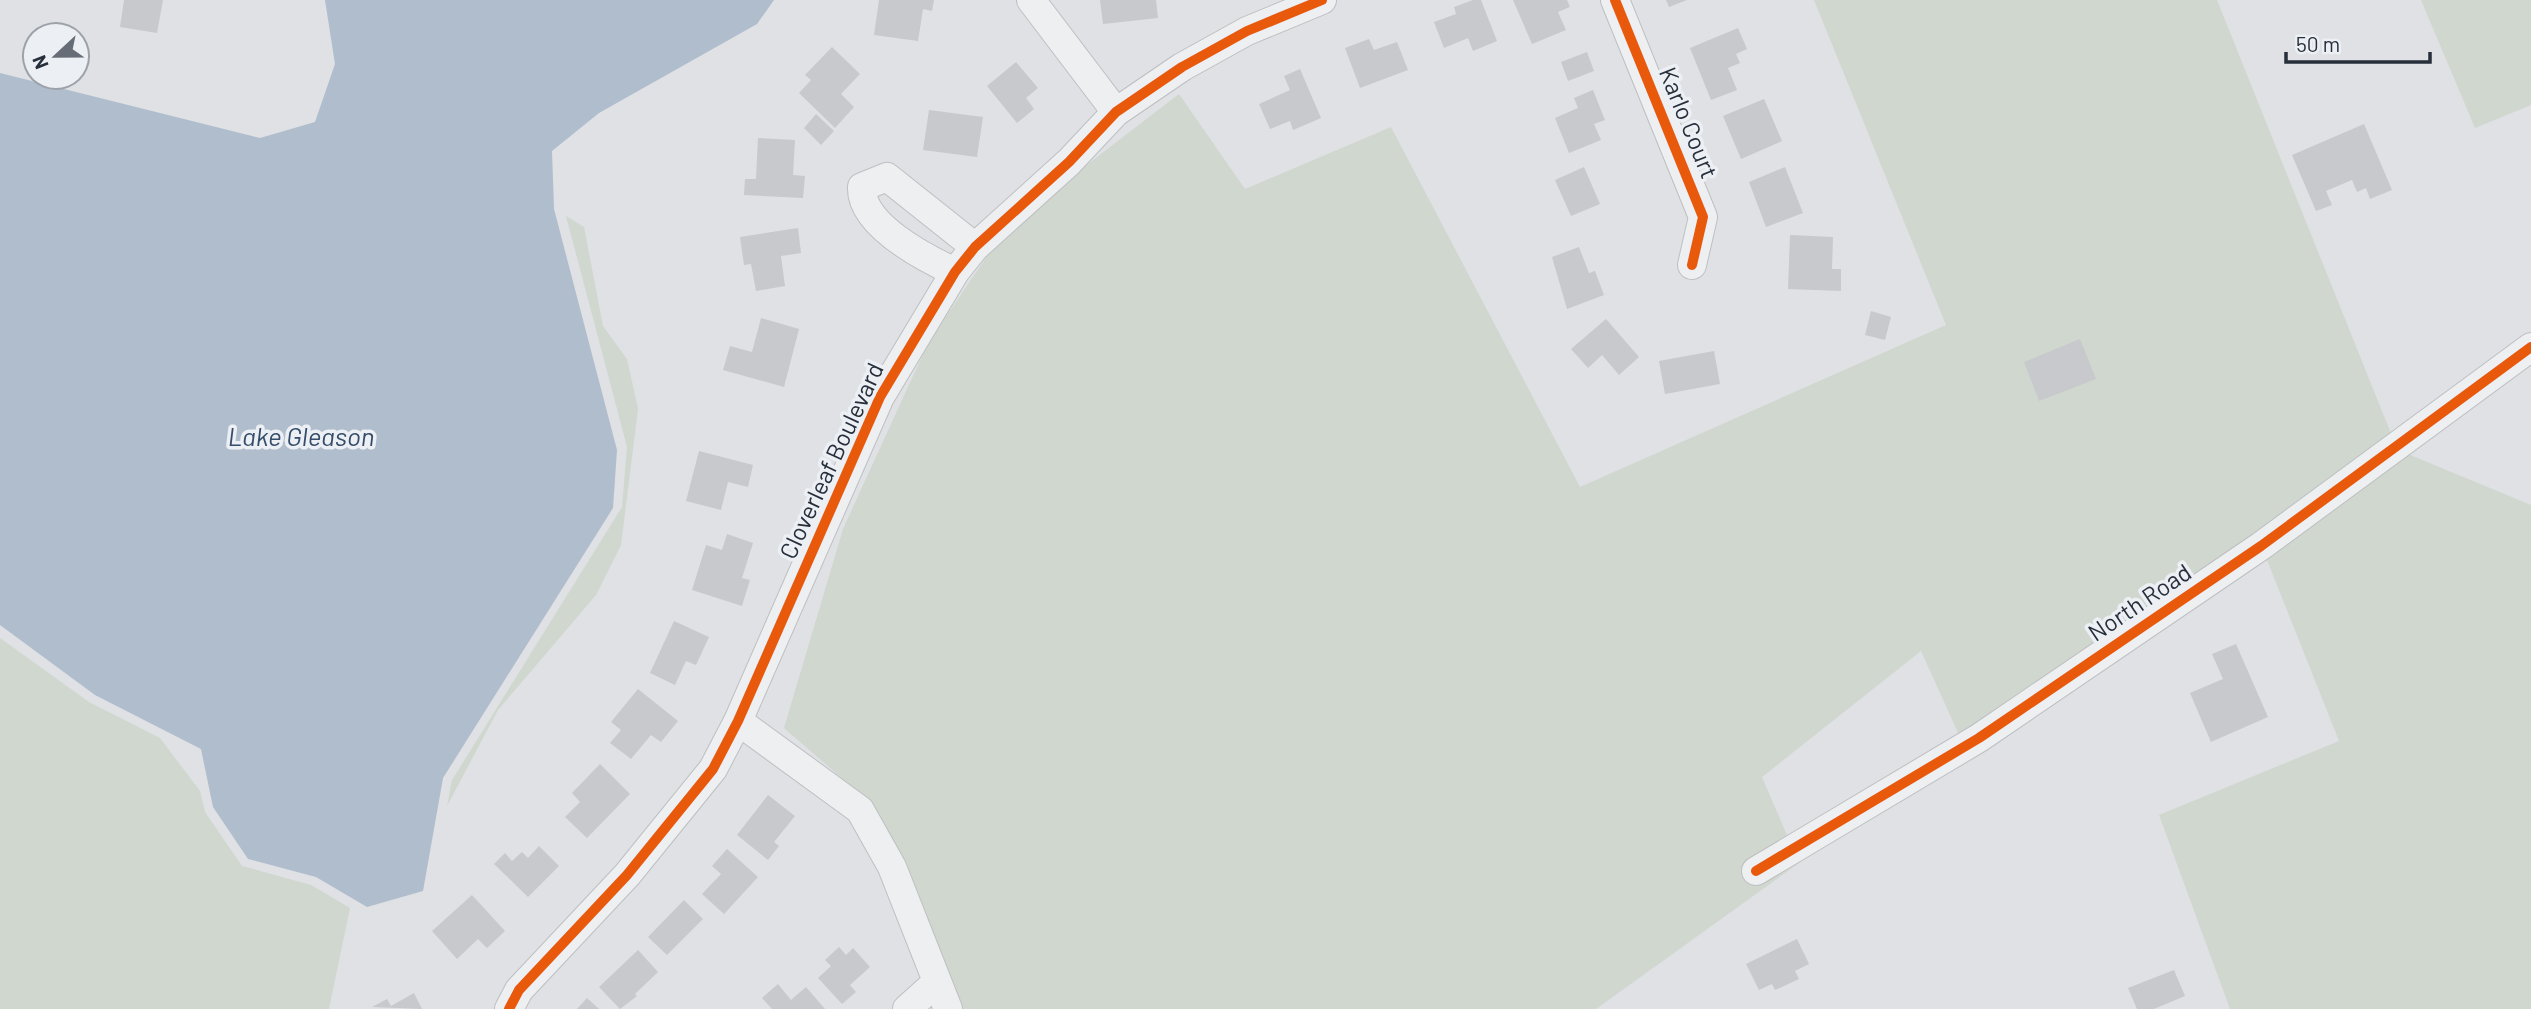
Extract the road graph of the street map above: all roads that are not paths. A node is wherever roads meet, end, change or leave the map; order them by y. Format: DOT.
graph roads {
  1 [pos="1031,0"];
  2 [pos="1322,0"];
  3 [pos="1615,0"];
  4 [pos="1116,112"];
  5 [pos="975,247"];
  6 [pos="1692,265"];
  7 [pos="955,272"];
  8 [pos="2531,347"];
  9 [pos="738,721"];
  10 [pos="1756,871"];
  11 [pos="937,982"];
  12 [pos="509,1009"];
  13 [pos="907,1009"];
  14 [pos="948,1009"];
  1 -- 4 [label="street"];
  2 -- 4 [label="street, Cloverleaf Boulevard"];
  3 -- 6 [label="street, Karlo Court"];
  4 -- 5 [label="street, Cloverleaf Boulevard"];
  5 -- 7 [label="street, Cloverleaf Boulevard"];
  5 -- 7 [label="street"];
  7 -- 9 [label="street, Cloverleaf Boulevard"];
  8 -- 10 [label="street, North Road"];
  9 -- 11 [label="street"];
  9 -- 12 [label="street, Cloverleaf Boulevard"];
  11 -- 13 [label="street"];
  11 -- 14 [label="street"];
}
